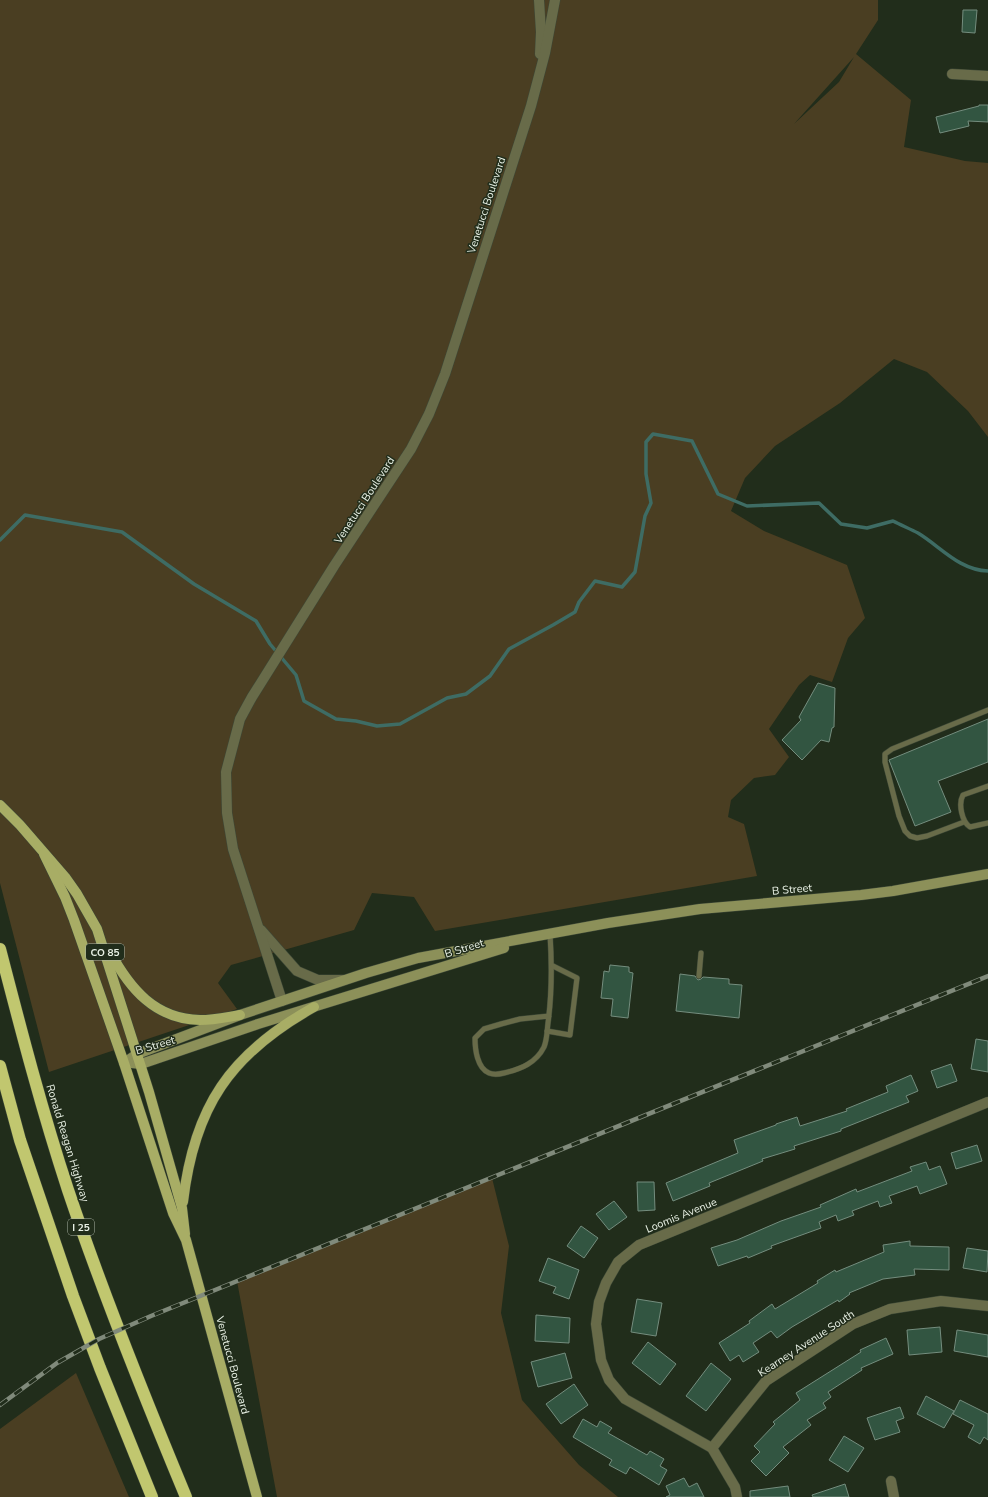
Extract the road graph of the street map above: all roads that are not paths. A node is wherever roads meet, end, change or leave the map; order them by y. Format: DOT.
graph roads {
  1 [pos="539,0"];
  2 [pos="555,0"];
  3 [pos="539,72"];
  4 [pos="952,74"];
  5 [pos="988,76"];
  6 [pos="988,710"];
  7 [pos="988,786"];
  8 [pos="2,807"];
  9 [pos="964,822"];
  10 [pos="988,823"];
  11 [pos="44,854"];
  12 [pos="988,874"];
  13 [pos="259,928"];
  14 [pos="97,929"];
  15 [pos="550,934"];
  16 [pos="0,949"];
  17 [pos="702,953"];
  18 [pos="553,966"];
  19 [pos="699,976"];
  20 [pos="347,980"];
  21 [pos="282,1001"];
  22 [pos="314,1007"];
  23 [pos="240,1015"];
  24 [pos="549,1016"];
  25 [pos="547,1031"];
  26 [pos="138,1054"];
  27 [pos="124,1063"];
  28 [pos="141,1064"];
  29 [pos="0,1066"];
  30 [pos="988,1102"];
  31 [pos="182,1208"];
  32 [pos="186,1240"];
  33 [pos="988,1306"];
  34 [pos="712,1448"];
  35 [pos="891,1481"];
  36 [pos="152,1497"];
  37 [pos="186,1497"];
  38 [pos="257,1497"];
  39 [pos="737,1497"];
  40 [pos="894,1497"];
  1 -- 3 [label="street, Venetucci Boulevard"];
  2 -- 3 [label="street, Venetucci Boulevard"];
  3 -- 13 [label="street, Venetucci Boulevard"];
  4 -- 5 [label="street"];
  6 -- 9 [label="lane"];
  7 -- 9 [label="lane"];
  8 -- 11 [label="main road, CO 85"];
  9 -- 10 [label="lane"];
  11 -- 14 [label="main road, CO 85"];
  11 -- 27 [label="main road, CO 85"];
  12 -- 15 [label="main road, B Street"];
  13 -- 20 [label="street, Venetucci Boulevard"];
  13 -- 21 [label="street, Venetucci Boulevard"];
  14 -- 23 [label="main road"];
  14 -- 26 [label="main road, CO 85"];
  15 -- 18 [label="lane"];
  15 -- 20 [label="main road, B Street"];
  15 -- 22 [label="main road, B Street"];
  16 -- 37 [label="highway, Ronald Reagan Highway / I 25"];
  17 -- 19 [label="lane"];
  18 -- 24 [label="lane"];
  18 -- 25 [label="lane"];
  20 -- 21 [label="main road, B Street"];
  21 -- 23 [label="main road, B Street"];
  22 -- 28 [label="main road, B Street"];
  22 -- 31 [label="main road"];
  23 -- 26 [label="main road, B Street"];
  24 -- 25 [label="lane"];
  24 -- 25 [label="lane"];
  26 -- 27 [label="main road, B Street"];
  26 -- 28 [label="main road, CO 85"];
  27 -- 28 [label="main road, B Street"];
  27 -- 32 [label="main road, Venetucci Boulevard / CO 85"];
  28 -- 31 [label="main road, Venetucci Boulevard / CO 85"];
  29 -- 36 [label="highway, I 25"];
  30 -- 34 [label="street, Loomis Avenue"];
  31 -- 32 [label="main road, Venetucci Boulevard / CO 85"];
  32 -- 38 [label="main road, Venetucci Boulevard"];
  33 -- 34 [label="street, Kearney Avenue South"];
  34 -- 39 [label="street"];
  35 -- 40 [label="street"];
}
